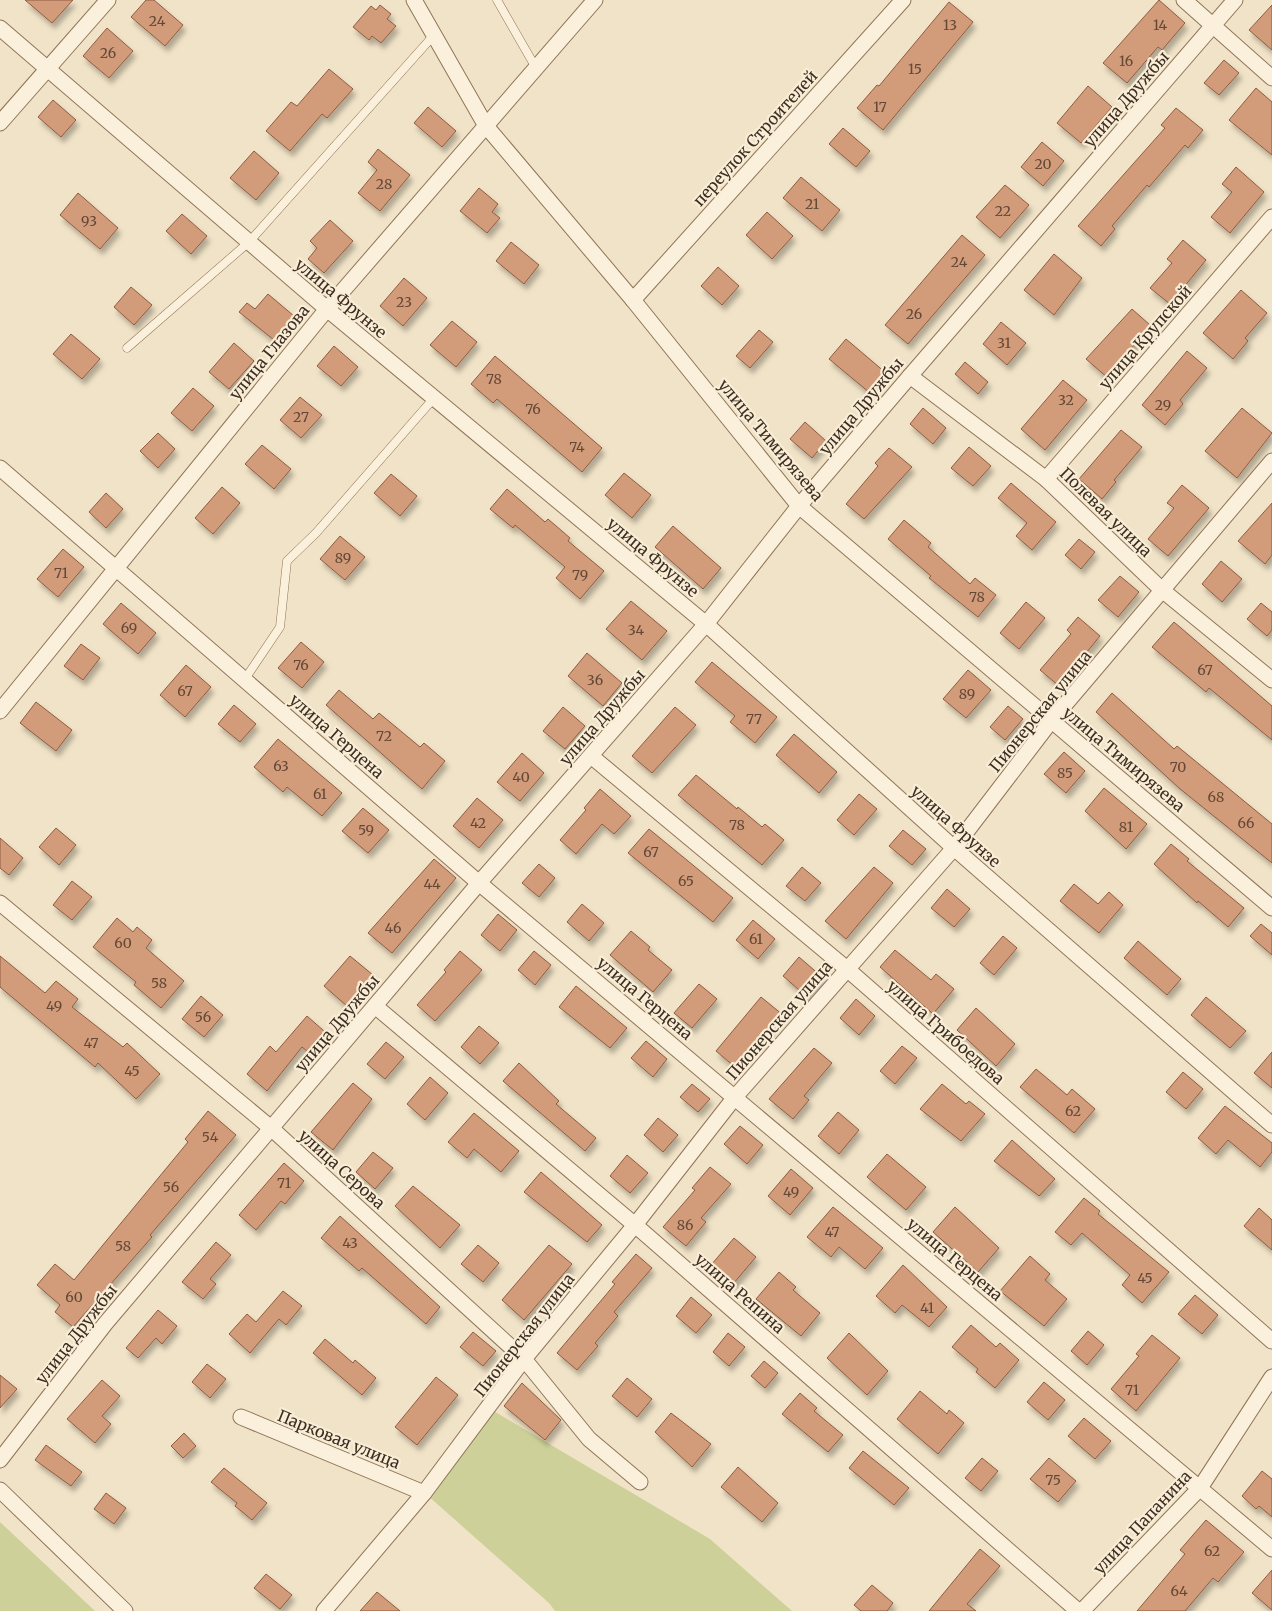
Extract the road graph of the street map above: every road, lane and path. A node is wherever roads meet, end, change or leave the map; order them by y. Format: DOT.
graph roads {
  1 [pos="108,0"];
  2 [pos="414,0"];
  3 [pos="497,0"];
  4 [pos="595,0"];
  5 [pos="903,0"];
  6 [pos="1184,0"];
  7 [pos="1235,0"];
  8 [pos="1213,26"];
  9 [pos="0,28"];
  10 [pos="434,35"];
  11 [pos="536,68"];
  12 [pos="47,69"];
  13 [pos="1272,78"];
  14 [pos="0,123"];
  15 [pos="486,126"];
  16 [pos="1272,218"];
  17 [pos="249,242"];
  18 [pos="633,300"];
  19 [pos="327,309"];
  20 [pos="126,348"];
  21 [pos="910,376"];
  22 [pos="434,398"];
  23 [pos="1272,461"];
  24 [pos="0,468"];
  25 [pos="1046,479"];
  26 [pos="799,506"];
  27 [pos="117,570"];
  28 [pos="1162,590"];
  29 [pos="706,624"];
  30 [pos="245,679"];
  31 [pos="1272,680"];
  32 [pos="0,711"];
  33 [pos="1051,721"];
  34 [pos="591,756"];
  35 [pos="954,848"];
  36 [pos="479,883"];
  37 [pos="0,903"];
  38 [pos="1272,908"];
  39 [pos="847,969"];
  40 [pos="375,1006"];
  41 [pos="735,1097"];
  42 [pos="1272,1125"];
  43 [pos="271,1128"];
  44 [pos="635,1225"];
  45 [pos="1272,1341"];
  46 [pos="524,1359"];
  47 [pos="1272,1377"];
  48 [pos="241,1417"];
  49 [pos="0,1460"];
  50 [pos="640,1482"];
  51 [pos="1200,1488"];
  52 [pos="0,1490"];
  53 [pos="424,1493"];
  54 [pos="1272,1549"];
  55 [pos="125,1611"];
  56 [pos="324,1611"];
  57 [pos="1078,1611"];
  58 [pos="1082,1611"];
  1 -- 12 [label="street"];
  2 -- 10 [label="street, улица Тимирязева"];
  3 -- 11 [label="lane"];
  4 -- 11 [label="street, улица Глазова"];
  5 -- 18 [label="street, переулок Строителей"];
  6 -- 8 [label="street"];
  7 -- 8 [label="street, улица Дружбы"];
  8 -- 13 [label="street"];
  8 -- 21 [label="street, улица Дружбы"];
  9 -- 12 [label="street, улица Фрунзе"];
  10 -- 15 [label="street, улица Тимирязева"];
  10 -- 17 [label="lane"];
  11 -- 15 [label="street, улица Глазова"];
  12 -- 14 [label="street"];
  12 -- 17 [label="street, улица Фрунзе"];
  15 -- 18 [label="street, улица Тимирязева"];
  15 -- 19 [label="street, улица Глазова"];
  16 -- 25 [label="street, улица Крупской"];
  17 -- 19 [label="street, улица Фрунзе"];
  17 -- 20 [label="lane"];
  18 -- 26 [label="street, улица Тимирязева"];
  19 -- 22 [label="street, улица Фрунзе"];
  19 -- 27 [label="street, улица Глазова"];
  21 -- 25 [label="street, Полевая улица"];
  21 -- 26 [label="street, улица Дружбы"];
  22 -- 29 [label="street, улица Фрунзе"];
  22 -- 30 [label="lane"];
  23 -- 28 [label="street, Пионерская улица"];
  24 -- 27 [label="street, улица Герцена"];
  25 -- 28 [label="street, Полевая улица"];
  26 -- 29 [label="street, улица Дружбы"];
  26 -- 33 [label="street, улица Тимирязева"];
  27 -- 30 [label="street, улица Герцена"];
  27 -- 32 [label="street, улица Глазова"];
  28 -- 31 [label="street, Полевая улица"];
  28 -- 33 [label="street, Пионерская улица"];
  29 -- 34 [label="street, улица Дружбы"];
  29 -- 35 [label="street, улица Фрунзе"];
  30 -- 36 [label="street, улица Герцена"];
  33 -- 35 [label="street, Пионерская улица"];
  33 -- 38 [label="street, улица Тимирязева"];
  34 -- 36 [label="street, улица Дружбы"];
  34 -- 39 [label="street, улица Грибоедова"];
  35 -- 39 [label="street, Пионерская улица"];
  35 -- 42 [label="street, улица Фрунзе"];
  36 -- 40 [label="street, улица Дружбы"];
  36 -- 41 [label="street, улица Герцена"];
  37 -- 43 [label="street, улица Серова"];
  39 -- 41 [label="street, Пионерская улица"];
  39 -- 45 [label="street, улица Грибоедова"];
  40 -- 43 [label="street, улица Дружбы"];
  40 -- 44 [label="street, улица Репина"];
  41 -- 44 [label="street, Пионерская улица"];
  41 -- 51 [label="street, улица Герцена"];
  43 -- 46 [label="street, улица Серова"];
  43 -- 49 [label="street, улица Дружбы"];
  44 -- 46 [label="street, Пионерская улица"];
  44 -- 57 [label="street, улица Репина"];
  46 -- 50 [label="street, улица Серова"];
  46 -- 53 [label="street, Пионерская улица"];
  47 -- 51 [label="street, улица Папанина"];
  48 -- 53 [label="street, Парковая улица"];
  51 -- 54 [label="street, улица Герцена"];
  51 -- 58 [label="street, улица Папанина"];
  52 -- 55 [label="street"];
  53 -- 56 [label="street, Пионерская улица"];
}
